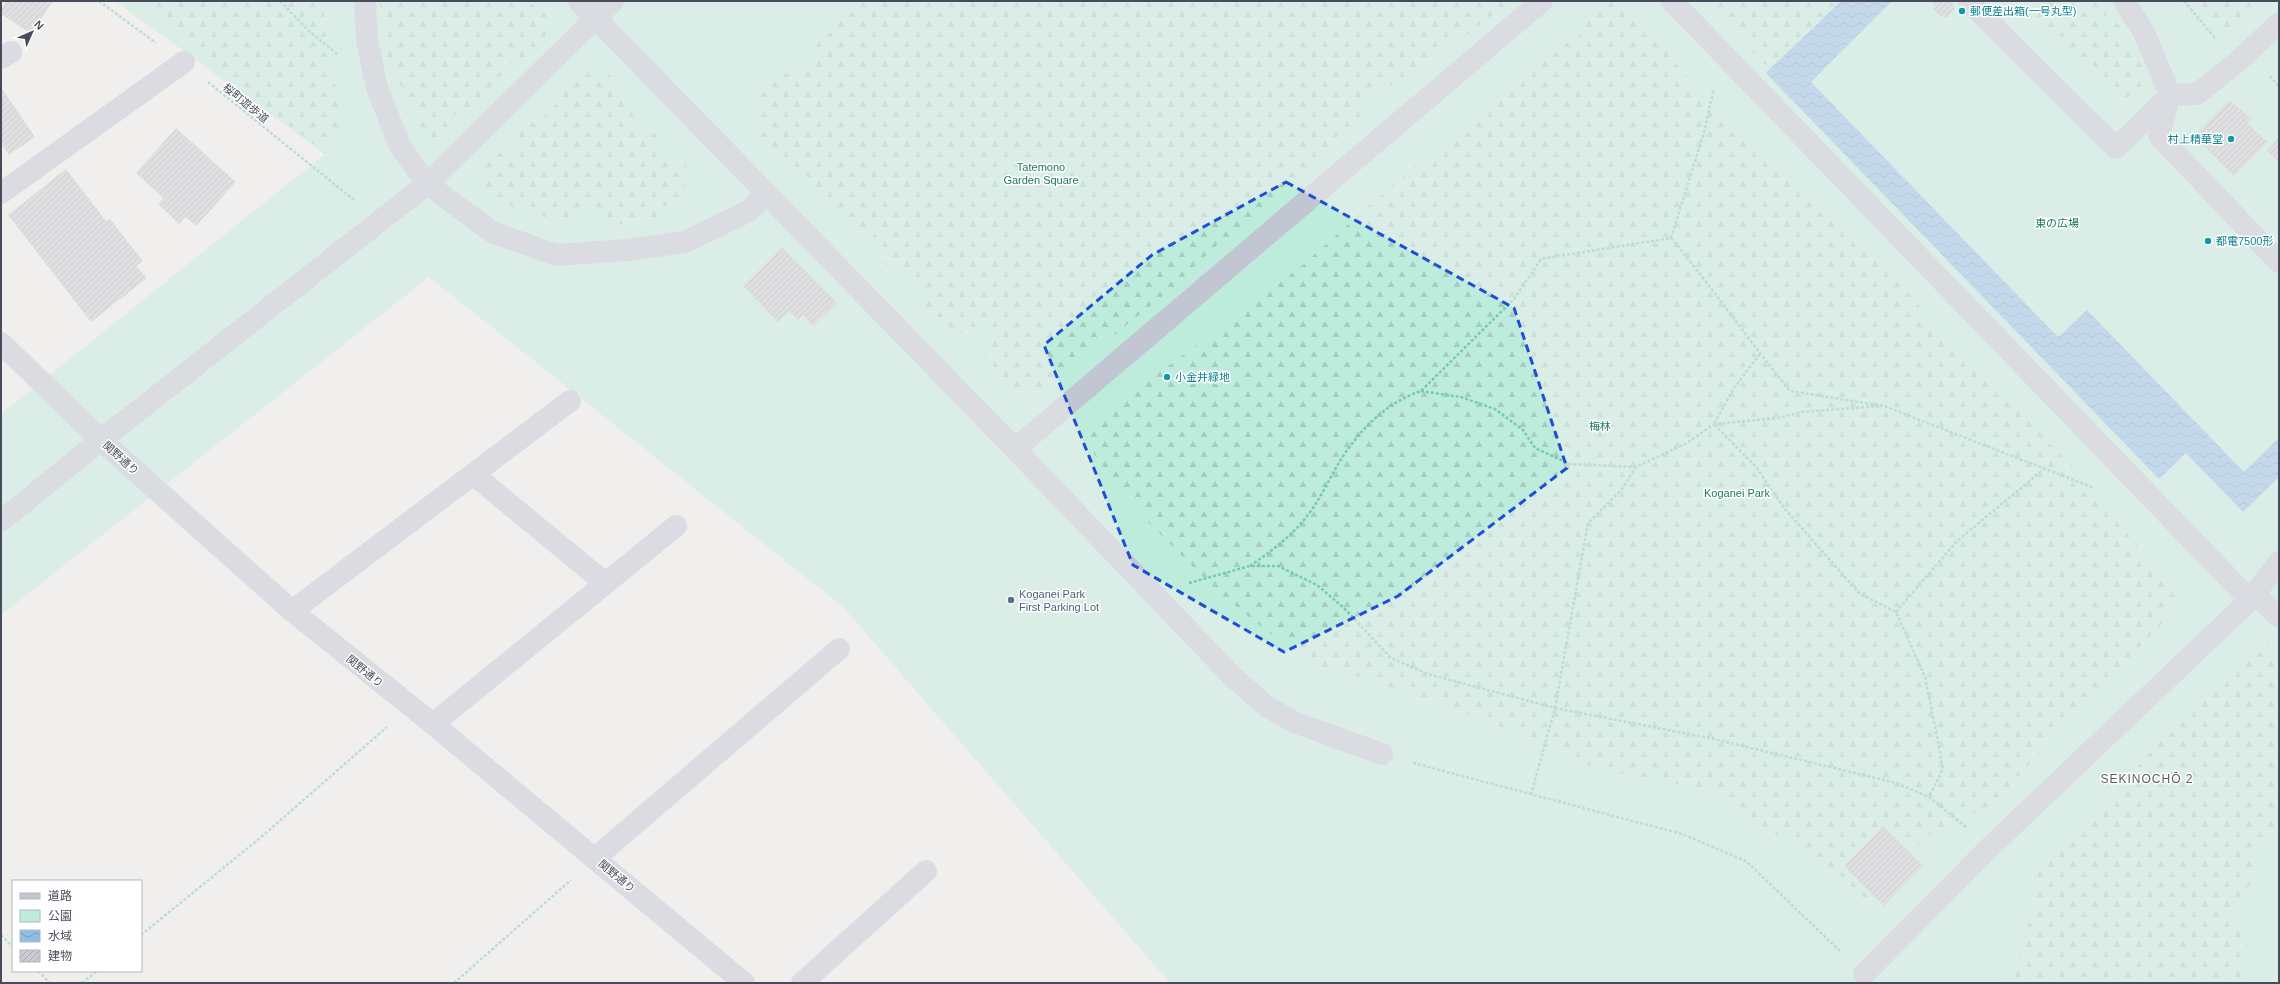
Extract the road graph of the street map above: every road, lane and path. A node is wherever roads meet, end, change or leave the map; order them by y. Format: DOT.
graph roads {
  1 [pos="99,1"];
  2 [pos="280,1"];
  3 [pos="365,1"];
  4 [pos="580,1"];
  5 [pos="613,1"];
  6 [pos="1542,1"];
  7 [pos="1672,1"];
  8 [pos="1968,1"];
  9 [pos="2124,1"];
  10 [pos="2184,1"];
  11 [pos="596,18"];
  12 [pos="2279,23"];
  13 [pos="1722,53"];
  14 [pos="184,62"];
  15 [pos="2236,63"];
  16 [pos="377,88"];
  17 [pos="2170,95"];
  18 [pos="428,184"];
  19 [pos="1,193"];
  20 [pos="766,194"];
  21 [pos="381,221"];
  22 [pos="1671,238"];
  23 [pos="2279,262"];
  24 [pos="1,342"];
  25 [pos="1760,354"];
  26 [pos="1422,391"];
  27 [pos="570,401"];
  28 [pos="1884,406"];
  29 [pos="1714,424"];
  30 [pos="101,440"];
  31 [pos="1015,449"];
  32 [pos="1636,467"];
  33 [pos="2044,468"];
  34 [pos="474,475"];
  35 [pos="2142,488"];
  36 [pos="1,521"];
  37 [pos="676,526"];
  38 [pos="2279,562"];
  39 [pos="1250,566"];
  40 [pos="605,583"];
  41 [pos="1152,594"];
  42 [pos="2252,597"];
  43 [pos="292,612"];
  44 [pos="1896,612"];
  45 [pos="2279,617"];
  46 [pos="839,649"];
  47 [pos="410,707"];
  48 [pos="1555,708"];
  49 [pos="433,724"];
  50 [pos="1382,754"];
  51 [pos="1532,795"];
  52 [pos="1929,797"];
  53 [pos="1991,846"];
  54 [pos="596,858"];
  55 [pos="926,871"];
  56 [pos="142,934"];
  57 [pos="1,935"];
  58 [pos="12,946"];
  59 [pos="39,972"];
  60 [pos="95,972"];
  61 [pos="1864,974"];
  62 [pos="50,983"];
  63 [pos="82,983"];
  64 [pos="454,983"];
  65 [pos="744,983"];
  66 [pos="802,983"];
  1 -- 14 [label="path, 桜町遊歩道"];
  2 -- 16 [label="path"];
  3 -- 16 [label="street"];
  4 -- 11 [label="street"];
  5 -- 11 [label="street"];
  6 -- 31 [label="street"];
  7 -- 13 [label="street"];
  8 -- 17 [label="street"];
  9 -- 17 [label="street"];
  10 -- 15 [label="path"];
  11 -- 18 [label="street"];
  11 -- 20 [label="street"];
  12 -- 15 [label="street"];
  13 -- 22 [label="path"];
  13 -- 35 [label="street"];
  14 -- 19 [label="street"];
  14 -- 21 [label="path, 桜町遊歩道"];
  15 -- 17 [label="street"];
  16 -- 18 [label="street"];
  17 -- 23 [label="street"];
  18 -- 20 [label="street"];
  18 -- 21 [label="street"];
  20 -- 31 [label="street"];
  21 -- 30 [label="street"];
  22 -- 25 [label="path"];
  22 -- 26 [label="path"];
  24 -- 30 [label="street, 関野通り"];
  25 -- 28 [label="path"];
  25 -- 29 [label="path"];
  26 -- 32 [label="path"];
  26 -- 39 [label="path"];
  27 -- 34 [label="street"];
  28 -- 29 [label="path"];
  28 -- 33 [label="path"];
  29 -- 32 [label="path"];
  29 -- 44 [label="path"];
  30 -- 36 [label="street"];
  30 -- 43 [label="street, 関野通り"];
  31 -- 41 [label="street"];
  32 -- 48 [label="path"];
  33 -- 35 [label="path"];
  33 -- 44 [label="path"];
  34 -- 40 [label="street"];
  34 -- 43 [label="street"];
  35 -- 42 [label="street"];
  37 -- 40 [label="street"];
  38 -- 42 [label="street"];
  39 -- 41 [label="path"];
  39 -- 48 [label="path"];
  40 -- 49 [label="street"];
  41 -- 50 [label="street"];
  42 -- 45 [label="street"];
  42 -- 53 [label="street"];
  43 -- 47 [label="street, 関野通り"];
  44 -- 52 [label="path"];
  46 -- 54 [label="street"];
  47 -- 49 [label="street, 関野通り"];
  47 -- 56 [label="path"];
  48 -- 51 [label="path"];
  48 -- 52 [label="path"];
  49 -- 54 [label="street, 関野通り"];
  50 -- 51 [label="path"];
  51 -- 61 [label="path"];
  52 -- 53 [label="path"];
  53 -- 61 [label="street"];
  54 -- 64 [label="path"];
  54 -- 65 [label="street, 関野通り"];
  55 -- 66 [label="street"];
  57 -- 58 [label="path"];
  59 -- 62 [label="path"];
  60 -- 63 [label="path"];
}
